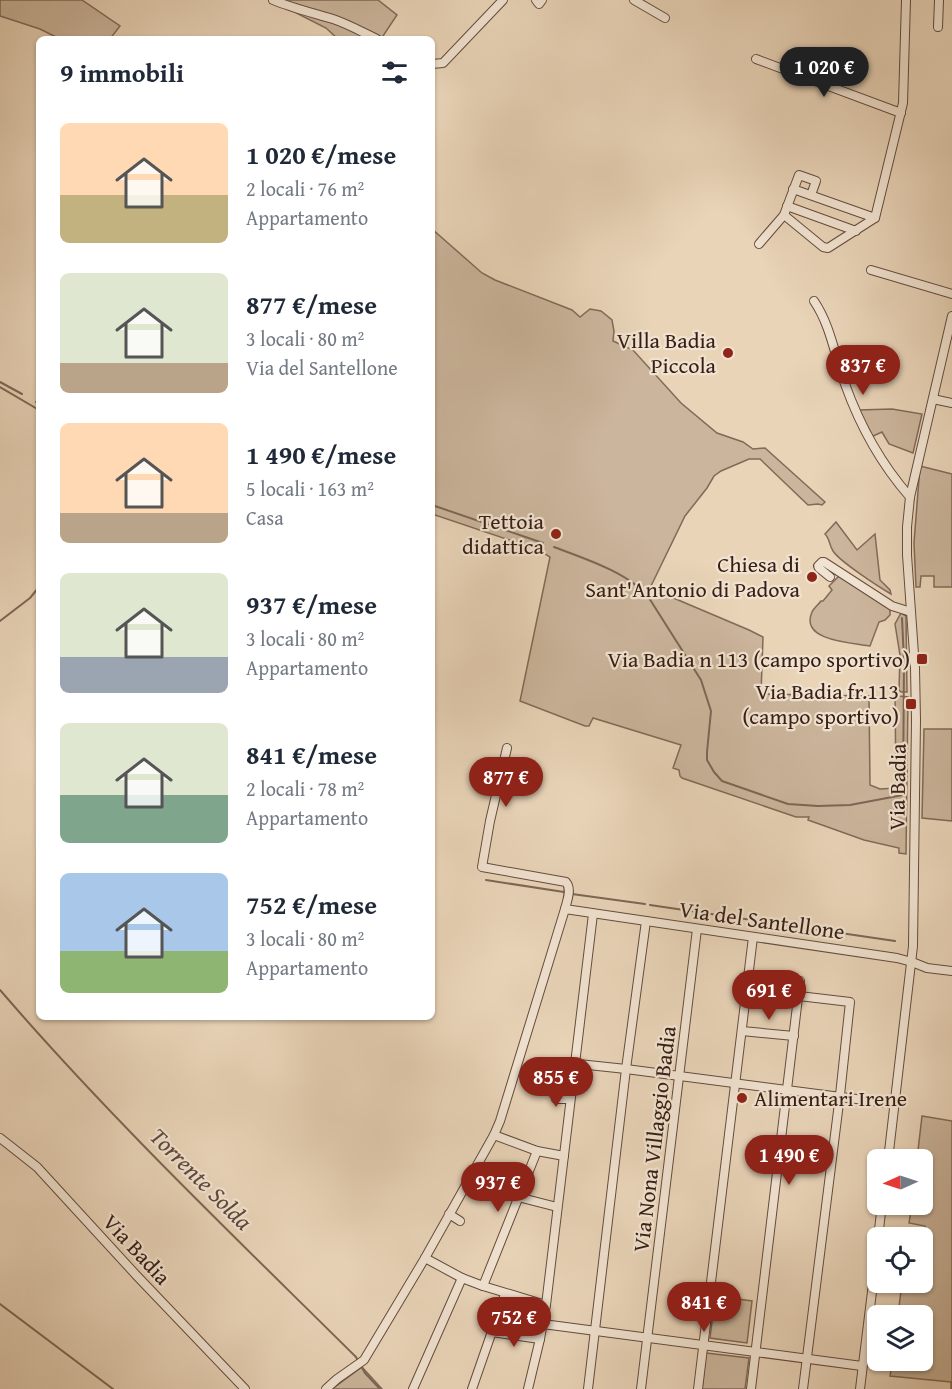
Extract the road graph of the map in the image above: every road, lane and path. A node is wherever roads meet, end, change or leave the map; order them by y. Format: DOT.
graph roads {
  1 [pos="273,0"];
  2 [pos="503,0"];
  3 [pos="634,0"];
  4 [pos="906,0"];
  5 [pos="939,0"];
  6 [pos="665,18"];
  7 [pos="938,27"];
  8 [pos="371,36"];
  9 [pos="756,59"];
  10 [pos="435,64"];
  11 [pos="901,112"];
  12 [pos="794,189"];
  13 [pos="811,195"];
  14 [pos="787,206"];
  15 [pos="783,215"];
  16 [pos="875,218"];
  17 [pos="856,231"];
  18 [pos="759,244"];
  19 [pos="871,270"];
  20 [pos="952,294"];
  21 [pos="814,301"];
  22 [pos="952,316"];
  23 [pos="933,399"];
  24 [pos="952,403"];
  25 [pos="910,497"];
  26 [pos="830,577"];
  27 [pos="911,612"];
  28 [pos="507,748"];
  29 [pos="565,909"];
  30 [pos="593,914"];
  31 [pos="646,921"];
  32 [pos="697,929"];
  33 [pos="753,937"];
  34 [pos="912,962"];
  35 [pos="952,971"];
  36 [pos="800,981"];
  37 [pos="799,996"];
  38 [pos="742,1031"];
  39 [pos="794,1036"];
  40 [pos="560,1062"];
  41 [pos="574,1063"];
  42 [pos="626,1069"];
  43 [pos="679,1076"];
  44 [pos="735,1083"];
  45 [pos="788,1089"];
  46 [pos="840,1095"];
  47 [pos="556,1099"];
  48 [pos="570,1099"];
  49 [pos="895,1104"];
  50 [pos="494,1136"];
  51 [pos="0,1138"];
  52 [pos="889,1149"];
  53 [pos="537,1151"];
  54 [pos="564,1156"];
  55 [pos="518,1197"];
  56 [pos="557,1207"];
  57 [pos="449,1214"];
  58 [pos="460,1221"];
  59 [pos="424,1258"];
  60 [pos="462,1278"];
  61 [pos="483,1286"];
  62 [pos="871,1293"];
  63 [pos="505,1294"];
  64 [pos="546,1305"];
  65 [pos="543,1324"];
  66 [pos="492,1332"];
  67 [pos="595,1332"];
  68 [pos="648,1338"];
  69 [pos="540,1339"];
  70 [pos="703,1345"];
  71 [pos="756,1352"];
  72 [pos="807,1359"];
  73 [pos="862,1366"];
  74 [pos="246,1389"];
  75 [pos="327,1389"];
  76 [pos="413,1389"];
  77 [pos="472,1389"];
  78 [pos="528,1389"];
  79 [pos="588,1389"];
  80 [pos="641,1389"];
  81 [pos="698,1389"];
  82 [pos="751,1389"];
  83 [pos="803,1389"];
  84 [pos="860,1389"];
  1 -- 8 [label="street"];
  2 -- 10 [label="street"];
  3 -- 6 [label="street"];
  4 -- 11 [label="street"];
  5 -- 7 [label="street"];
  9 -- 11 [label="street"];
  11 -- 16 [label="street"];
  12 -- 13 [label="street"];
  12 -- 13 [label="street"];
  12 -- 14 [label="street"];
  13 -- 16 [label="street"];
  14 -- 15 [label="street"];
  14 -- 17 [label="street"];
  15 -- 17 [label="street"];
  15 -- 18 [label="street"];
  16 -- 17 [label="street"];
  19 -- 20 [label="street"];
  21 -- 25 [label="street"];
  22 -- 23 [label="street, Via Badia"];
  23 -- 24 [label="street"];
  23 -- 25 [label="street, Via Badia"];
  25 -- 27 [label="street, Via Badia"];
  26 -- 27 [label="street"];
  27 -- 34 [label="street, Via Badia"];
  28 -- 29 [label="street"];
  29 -- 30 [label="street, Via del Santellone"];
  29 -- 50 [label="street"];
  30 -- 31 [label="street, Via del Santellone"];
  30 -- 41 [label="street"];
  31 -- 32 [label="street, Via del Santellone"];
  31 -- 42 [label="street"];
  32 -- 33 [label="street, Via del Santellone"];
  32 -- 43 [label="street, Via Nona Villaggio Badia"];
  33 -- 34 [label="street, Via del Santellone"];
  33 -- 38 [label="street"];
  34 -- 35 [label="street, Via del Santellone"];
  34 -- 49 [label="street, Via Badia"];
  36 -- 37 [label="street"];
  37 -- 39 [label="street"];
  37 -- 46 [label="street"];
  38 -- 39 [label="street"];
  38 -- 44 [label="street"];
  39 -- 45 [label="street"];
  40 -- 41 [label="street"];
  41 -- 42 [label="street"];
  41 -- 48 [label="street"];
  42 -- 43 [label="street"];
  42 -- 67 [label="street"];
  43 -- 44 [label="street"];
  43 -- 68 [label="street, Via Nona Villaggio Badia"];
  44 -- 45 [label="street"];
  44 -- 70 [label="street"];
  45 -- 46 [label="street"];
  45 -- 71 [label="street"];
  46 -- 49 [label="street"];
  46 -- 72 [label="street"];
  47 -- 48 [label="street"];
  48 -- 54 [label="street"];
  49 -- 52 [label="street, Via Badia"];
  50 -- 53 [label="street"];
  50 -- 57 [label="street"];
  51 -- 74 [label="street, Via Badia"];
  53 -- 54 [label="street"];
  53 -- 55 [label="street"];
  54 -- 56 [label="street"];
  55 -- 56 [label="street"];
  55 -- 61 [label="street"];
  56 -- 64 [label="street"];
  57 -- 58 [label="street"];
  57 -- 59 [label="street"];
  59 -- 60 [label="street"];
  59 -- 75 [label="street"];
  60 -- 61 [label="street"];
  60 -- 76 [label="street"];
  61 -- 63 [label="street"];
  62 -- 73 [label="street"];
  63 -- 64 [label="street"];
  63 -- 66 [label="street"];
  64 -- 65 [label="street"];
  65 -- 67 [label="street"];
  65 -- 69 [label="street"];
  66 -- 69 [label="street"];
  66 -- 77 [label="street"];
  67 -- 68 [label="street"];
  67 -- 79 [label="street"];
  68 -- 70 [label="street"];
  68 -- 80 [label="street, Via Nona Villaggio Badia"];
  69 -- 78 [label="street"];
  70 -- 71 [label="street"];
  70 -- 81 [label="street"];
  71 -- 72 [label="street"];
  71 -- 82 [label="street"];
  72 -- 73 [label="street"];
  72 -- 83 [label="street"];
  73 -- 84 [label="street"];
}
